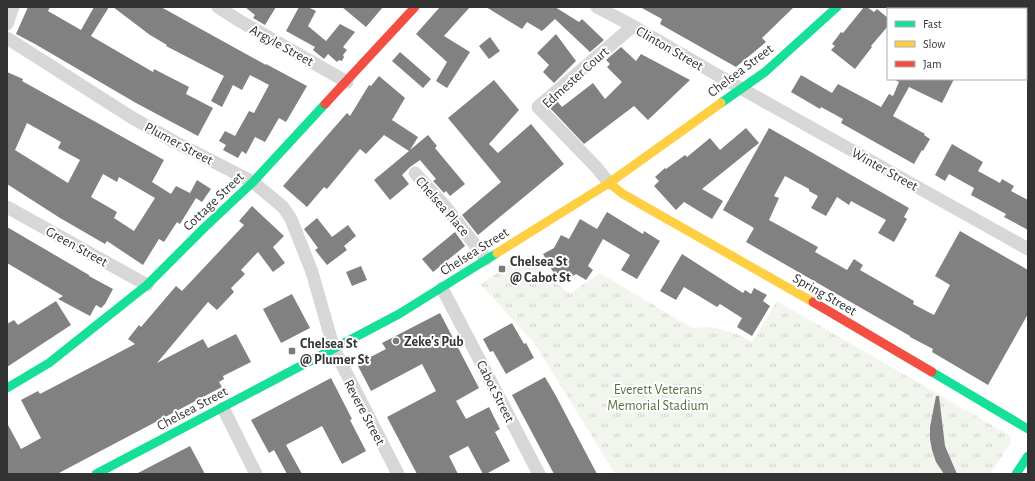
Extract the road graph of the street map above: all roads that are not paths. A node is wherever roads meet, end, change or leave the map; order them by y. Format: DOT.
graph roads {
  1 [pos="13,7"];
  2 [pos="218,7"];
  3 [pos="415,7"];
  4 [pos="597,7"];
  5 [pos="837,7"];
  6 [pos="7,24"];
  7 [pos="633,26"];
  8 [pos="7,38"];
  9 [pos="347,82"];
  10 [pos="742,88"];
  11 [pos="415,173"];
  12 [pos="253,182"];
  13 [pos="609,183"];
  14 [pos="7,207"];
  15 [pos="1028,249"];
  16 [pos="486,259"];
  17 [pos="147,285"];
  18 [pos="442,288"];
  19 [pos="334,349"];
  20 [pos="7,388"];
  21 [pos="223,408"];
  22 [pos="1028,429"];
  23 [pos="1028,456"];
  24 [pos="113,470"];
  25 [pos="96,474"];
  26 [pos="256,474"];
  27 [pos="398,474"];
  28 [pos="539,474"];
  29 [pos="1016,474"];
  1 -- 6 [label="street"];
  2 -- 9 [label="street, Argyle Street"];
  3 -- 9 [label="main road, Cottage Street"];
  4 -- 7 [label="street, Clinton Street"];
  5 -- 10 [label="main road, Chelsea Street"];
  7 -- 10 [label="street, Clinton Street"];
  7 -- 13 [label="street, Edmester Court"];
  8 -- 12 [label="street, Plumer Street"];
  9 -- 12 [label="main road, Cottage Street"];
  10 -- 13 [label="main road, Chelsea Street"];
  10 -- 15 [label="street, Winter Street"];
  11 -- 16 [label="street, Chelsea Place"];
  12 -- 17 [label="main road, Cottage Street"];
  12 -- 19 [label="street, Plumer Street"];
  13 -- 16 [label="main road, Chelsea Street"];
  13 -- 22 [label="main road, Spring Street"];
  14 -- 17 [label="street, Green Street"];
  16 -- 18 [label="main road, Chelsea Street"];
  17 -- 20 [label="main road, Cottage Street"];
  18 -- 19 [label="main road, Chelsea Street"];
  18 -- 28 [label="street, Cabot Street"];
  19 -- 21 [label="main road, Chelsea Street"];
  19 -- 27 [label="street, Revere Street"];
  21 -- 24 [label="main road, Chelsea Street"];
  21 -- 26 [label="street"];
  23 -- 29 [label="main road"];
  24 -- 25 [label="main road, Chelsea Street"];
}
